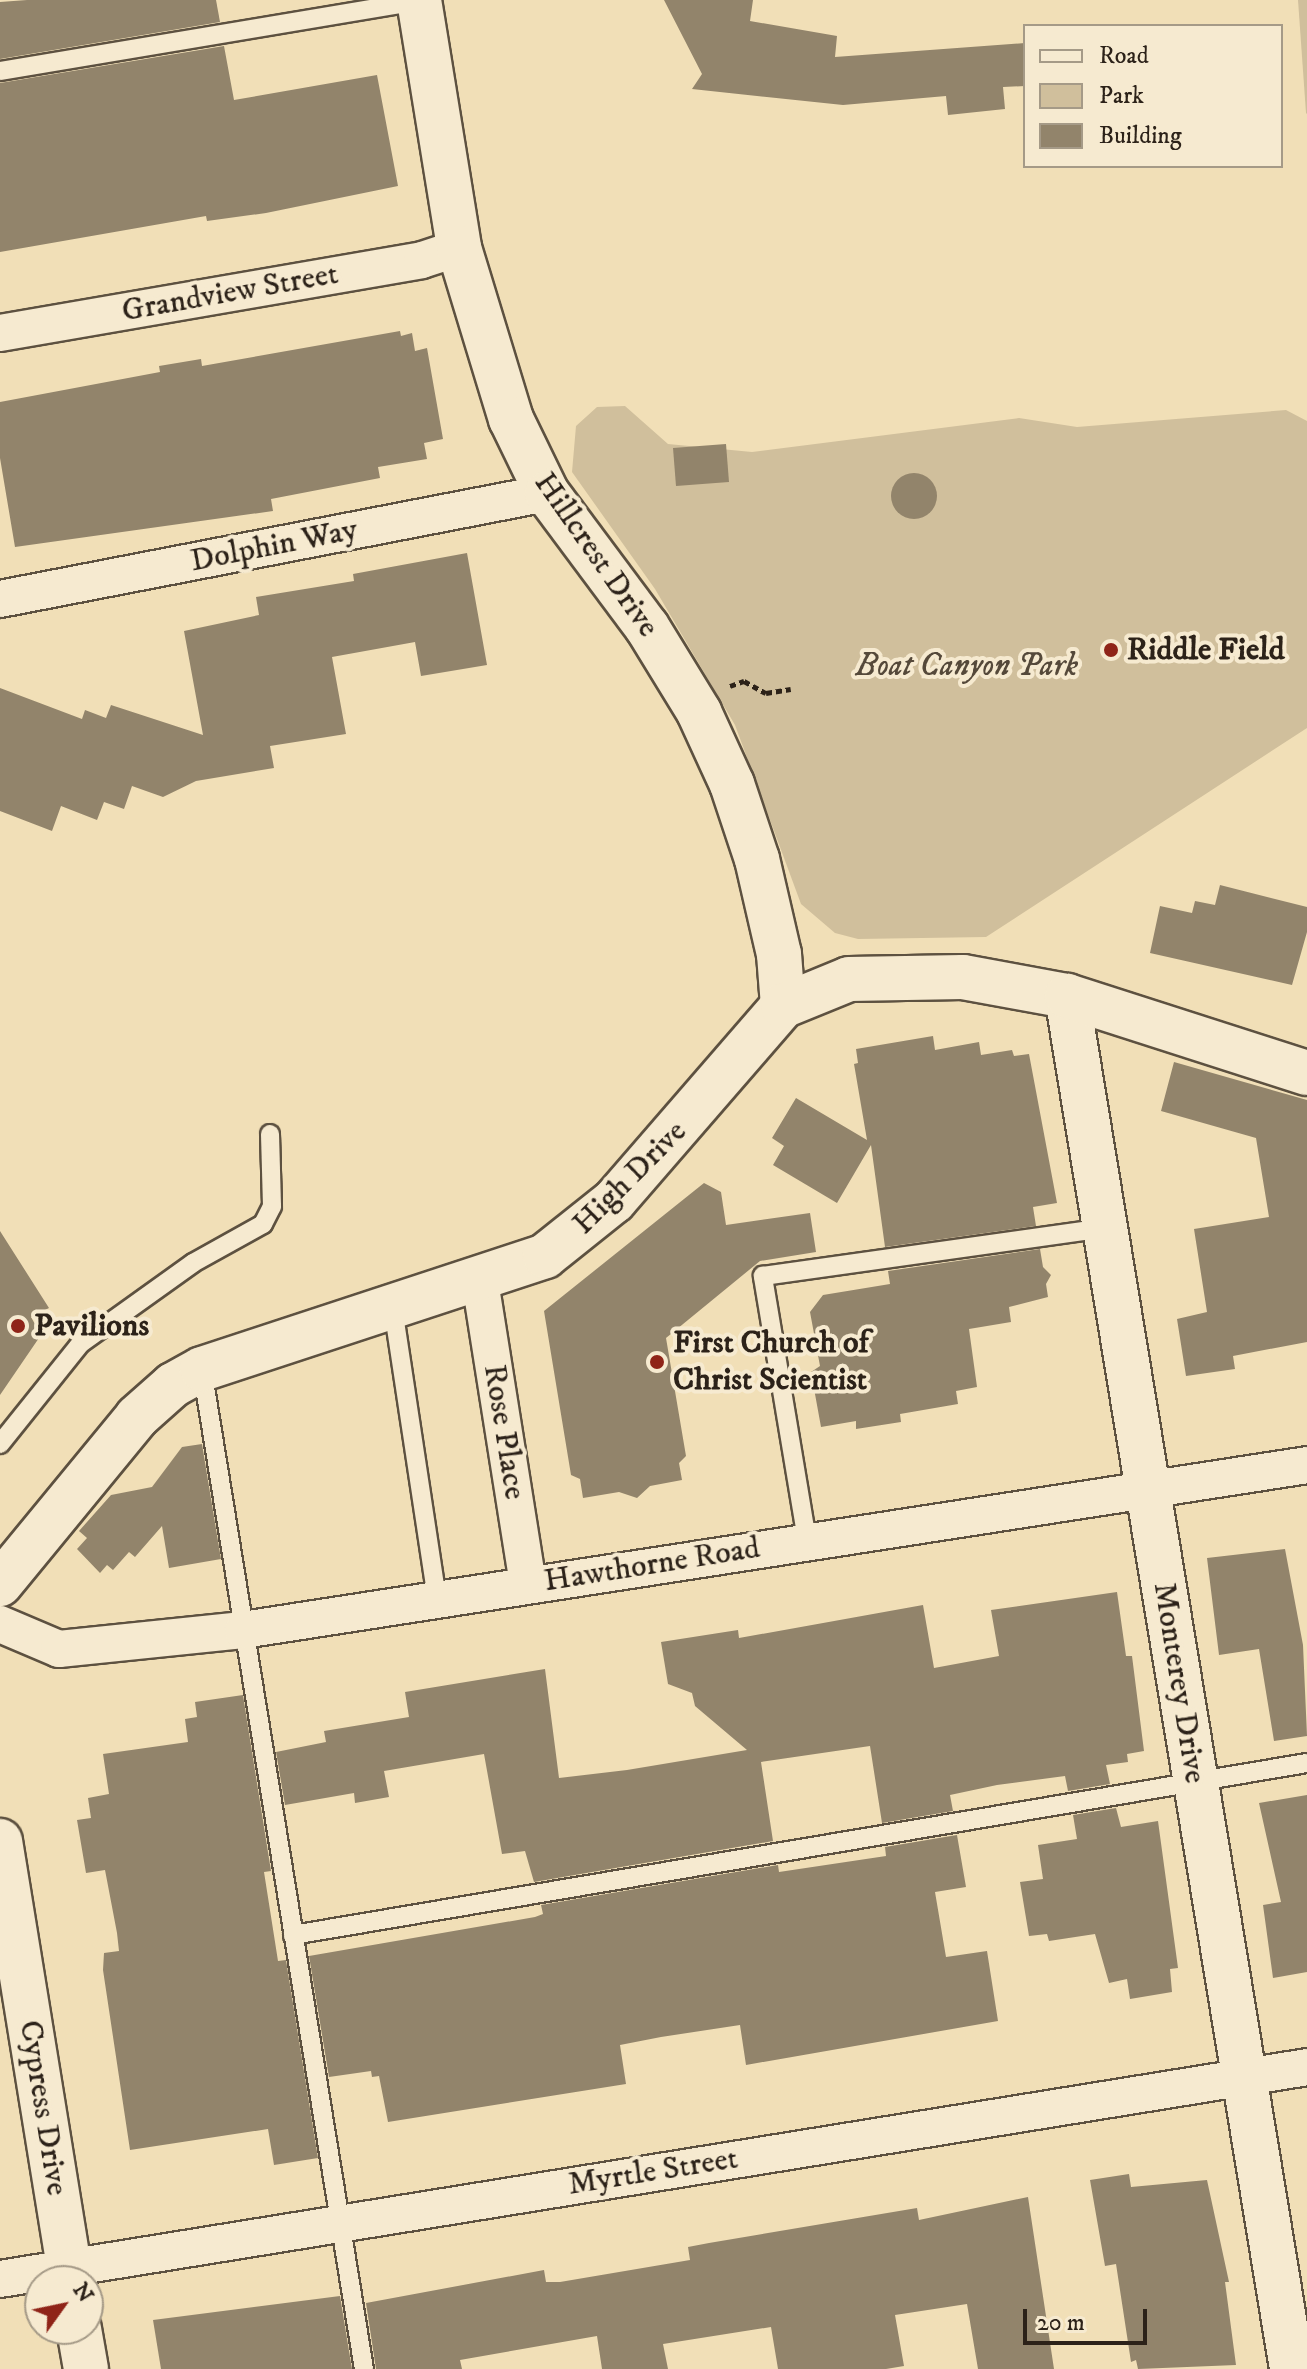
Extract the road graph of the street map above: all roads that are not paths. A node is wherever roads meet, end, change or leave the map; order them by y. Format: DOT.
graph roads {
  1 [pos="420,0"];
  2 [pos="0,71"];
  3 [pos="459,248"];
  4 [pos="0,333"];
  5 [pos="547,493"];
  6 [pos="0,599"];
  7 [pos="1067,996"];
  8 [pos="783,1006"];
  9 [pos="1307,1073"];
  10 [pos="270,1134"];
  11 [pos="1105,1228"];
  12 [pos="480,1281"];
  13 [pos="393,1308"];
  14 [pos="202,1369"];
  15 [pos="0,1444"];
  16 [pos="1307,1465"];
  17 [pos="1148,1491"];
  18 [pos="807,1540"];
  19 [pos="0,1584"];
  20 [pos="528,1584"];
  21 [pos="437,1599"];
  22 [pos="0,1624"];
  23 [pos="243,1630"];
  24 [pos="1307,1763"];
  25 [pos="1196,1782"];
  26 [pos="0,1841"];
  27 [pos="293,1935"];
  28 [pos="1307,2067"];
  29 [pos="1244,2077"];
  30 [pos="340,2222"];
  31 [pos="69,2265"];
  32 [pos="104,2267"];
  33 [pos="24,2277"];
  34 [pos="0,2279"];
  35 [pos="82,2345"];
  36 [pos="86,2369"];
  37 [pos="364,2369"];
  38 [pos="1292,2369"];
  1 -- 2 [label="lane"];
  1 -- 3 [label="street, Hillcrest Drive"];
  3 -- 4 [label="street, Grandview Street"];
  3 -- 5 [label="street, Hillcrest Drive"];
  5 -- 6 [label="street, Dolphin Way"];
  5 -- 8 [label="street, Hillcrest Drive"];
  7 -- 8 [label="street, High Drive"];
  7 -- 9 [label="street, High Drive"];
  7 -- 11 [label="street, Monterey Drive"];
  8 -- 12 [label="street, High Drive"];
  10 -- 15 [label="lane"];
  11 -- 17 [label="street, Monterey Drive"];
  11 -- 18 [label="lane"];
  12 -- 13 [label="street, High Drive"];
  12 -- 20 [label="street, Rose Place"];
  13 -- 14 [label="street, High Drive"];
  13 -- 21 [label="lane"];
  14 -- 19 [label="street, High Drive"];
  14 -- 23 [label="lane"];
  16 -- 17 [label="street, Hawthorne Road"];
  17 -- 18 [label="street, Hawthorne Road"];
  17 -- 25 [label="street, Monterey Drive"];
  18 -- 20 [label="street, Hawthorne Road"];
  20 -- 21 [label="street, Hawthorne Road"];
  21 -- 23 [label="street, Hawthorne Road"];
  22 -- 23 [label="street, Hawthorne Road"];
  23 -- 27 [label="lane"];
  24 -- 25 [label="lane"];
  25 -- 27 [label="lane"];
  25 -- 29 [label="street, Monterey Drive"];
  26 -- 31 [label="street, Cypress Drive"];
  27 -- 30 [label="lane"];
  28 -- 29 [label="street, Myrtle Street"];
  29 -- 30 [label="street, Myrtle Street"];
  29 -- 38 [label="street, Monterey Drive"];
  30 -- 32 [label="street, Myrtle Street"];
  30 -- 37 [label="lane"];
  33 -- 34 [label="street, Myrtle Street"];
  35 -- 36 [label="street"];
}
